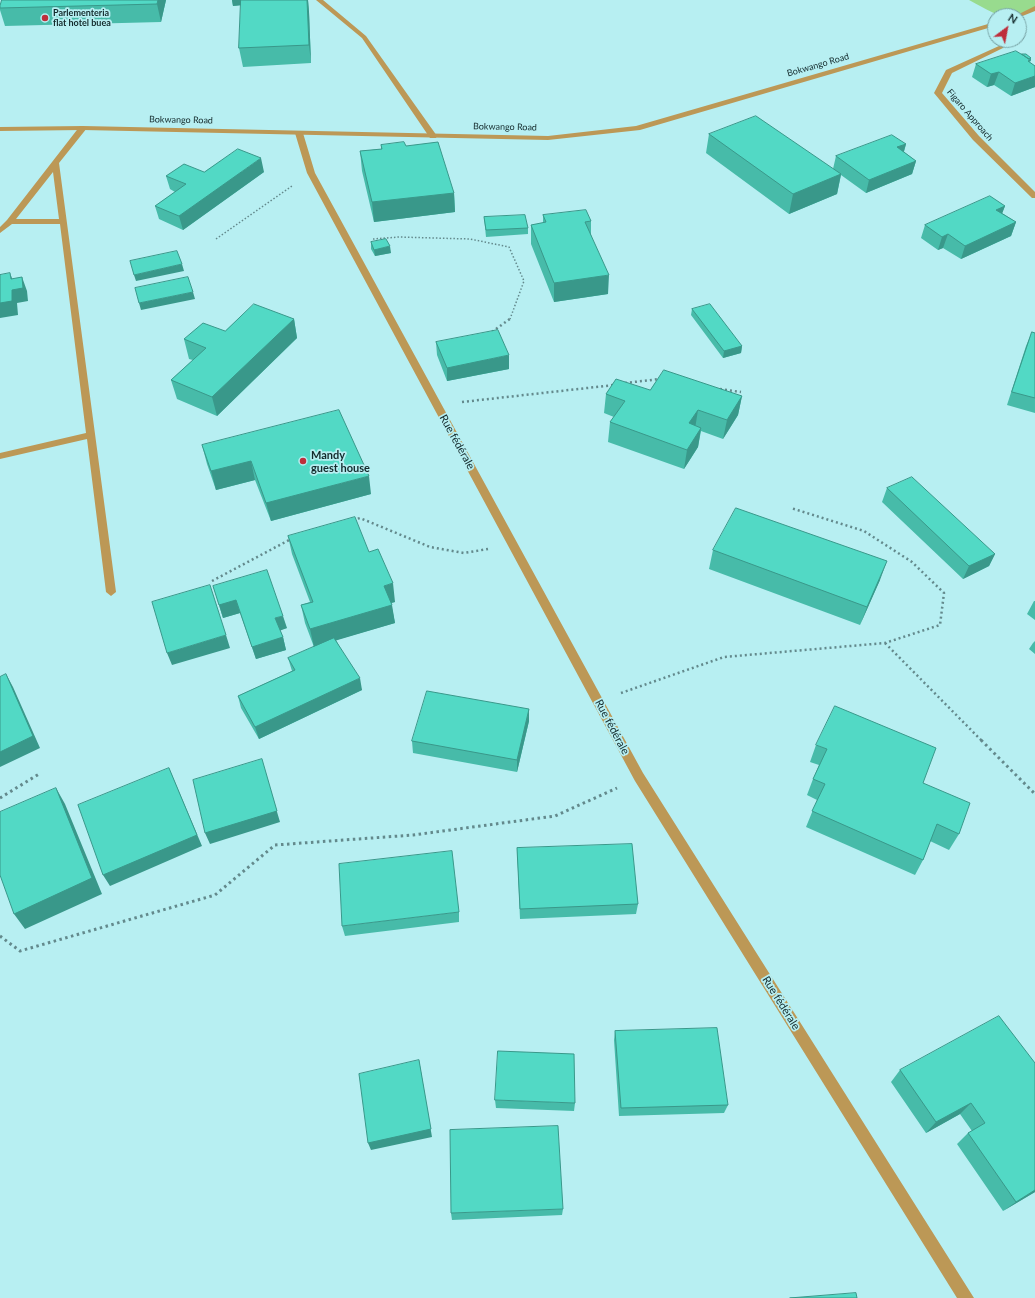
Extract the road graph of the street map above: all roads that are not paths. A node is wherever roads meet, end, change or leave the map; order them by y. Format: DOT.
graph roads {
  1 [pos="319,0"];
  2 [pos="987,26"];
  3 [pos="999,48"];
  4 [pos="83,128"];
  5 [pos="0,129"];
  6 [pos="299,133"];
  7 [pos="433,136"];
  8 [pos="56,164"];
  9 [pos="1035,196"];
  10 [pos="64,221"];
  11 [pos="10,222"];
  12 [pos="0,231"];
  13 [pos="91,435"];
  14 [pos="0,456"];
  15 [pos="111,592"];
  16 [pos="966,1298"];
  1 -- 7 [label="street"];
  2 -- 7 [label="street, Bokwango Road"];
  3 -- 9 [label="street, Figaro Approach"];
  4 -- 5 [label="street, Bokwango Road"];
  4 -- 6 [label="street, Bokwango Road"];
  4 -- 8 [label="street"];
  6 -- 7 [label="street, Bokwango Road"];
  6 -- 16 [label="street, Rue fédérale"];
  8 -- 10 [label="street"];
  8 -- 11 [label="street"];
  10 -- 11 [label="street"];
  10 -- 13 [label="street"];
  11 -- 12 [label="street"];
  13 -- 14 [label="street"];
  13 -- 15 [label="street"];
}
